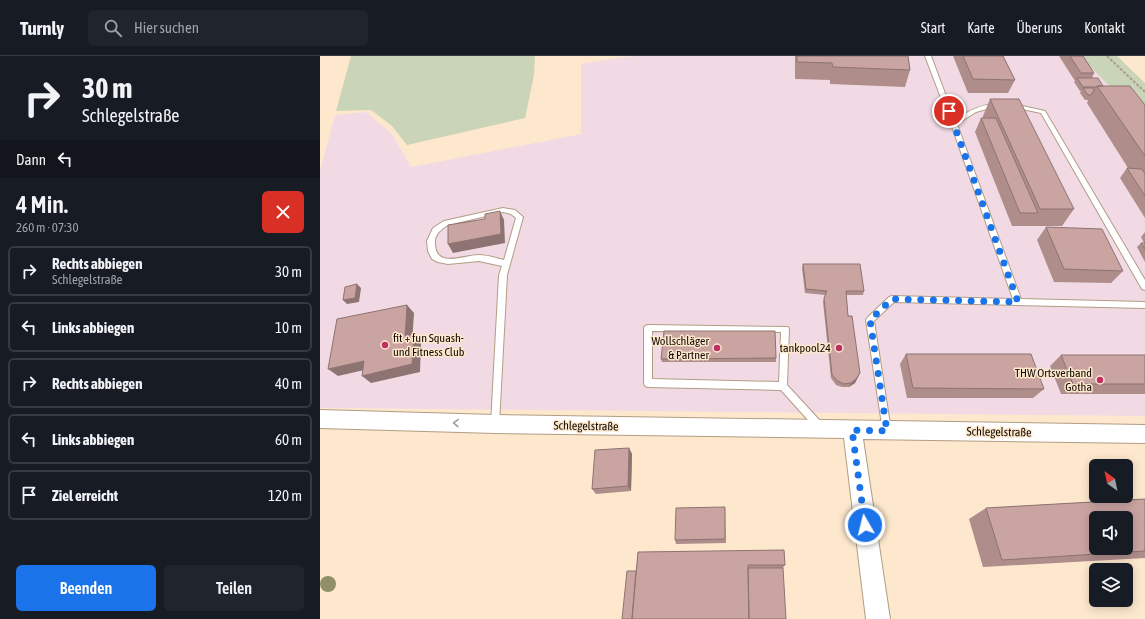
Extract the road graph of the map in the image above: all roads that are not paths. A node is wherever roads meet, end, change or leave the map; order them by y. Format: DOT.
graph roads {
  1 [pos="928,56"];
  2 [pos="954,124"];
  3 [pos="507,264"];
  4 [pos="1145,287"];
  5 [pos="1018,302"];
  6 [pos="1145,305"];
  7 [pos="783,386"];
  8 [pos="320,419"];
  9 [pos="495,424"];
  10 [pos="822,430"];
  11 [pos="852,430"];
  12 [pos="887,431"];
  13 [pos="1145,434"];
  14 [pos="878,619"];
  1 -- 2 [label="lane"];
  2 -- 4 [label="lane"];
  2 -- 5 [label="lane"];
  3 -- 3 [label="lane"];
  3 -- 9 [label="lane"];
  5 -- 6 [label="lane"];
  5 -- 12 [label="lane"];
  7 -- 7 [label="lane"];
  7 -- 10 [label="lane"];
  9 -- 8 [label="street, Schlegelstraße, one-way"];
  9 -- 10 [label="street, Schlegelstraße"];
  10 -- 11 [label="street, Schlegelstraße"];
  11 -- 12 [label="street, Schlegelstraße"];
  11 -- 14 [label="street"];
  12 -- 13 [label="street, Schlegelstraße"];
}
